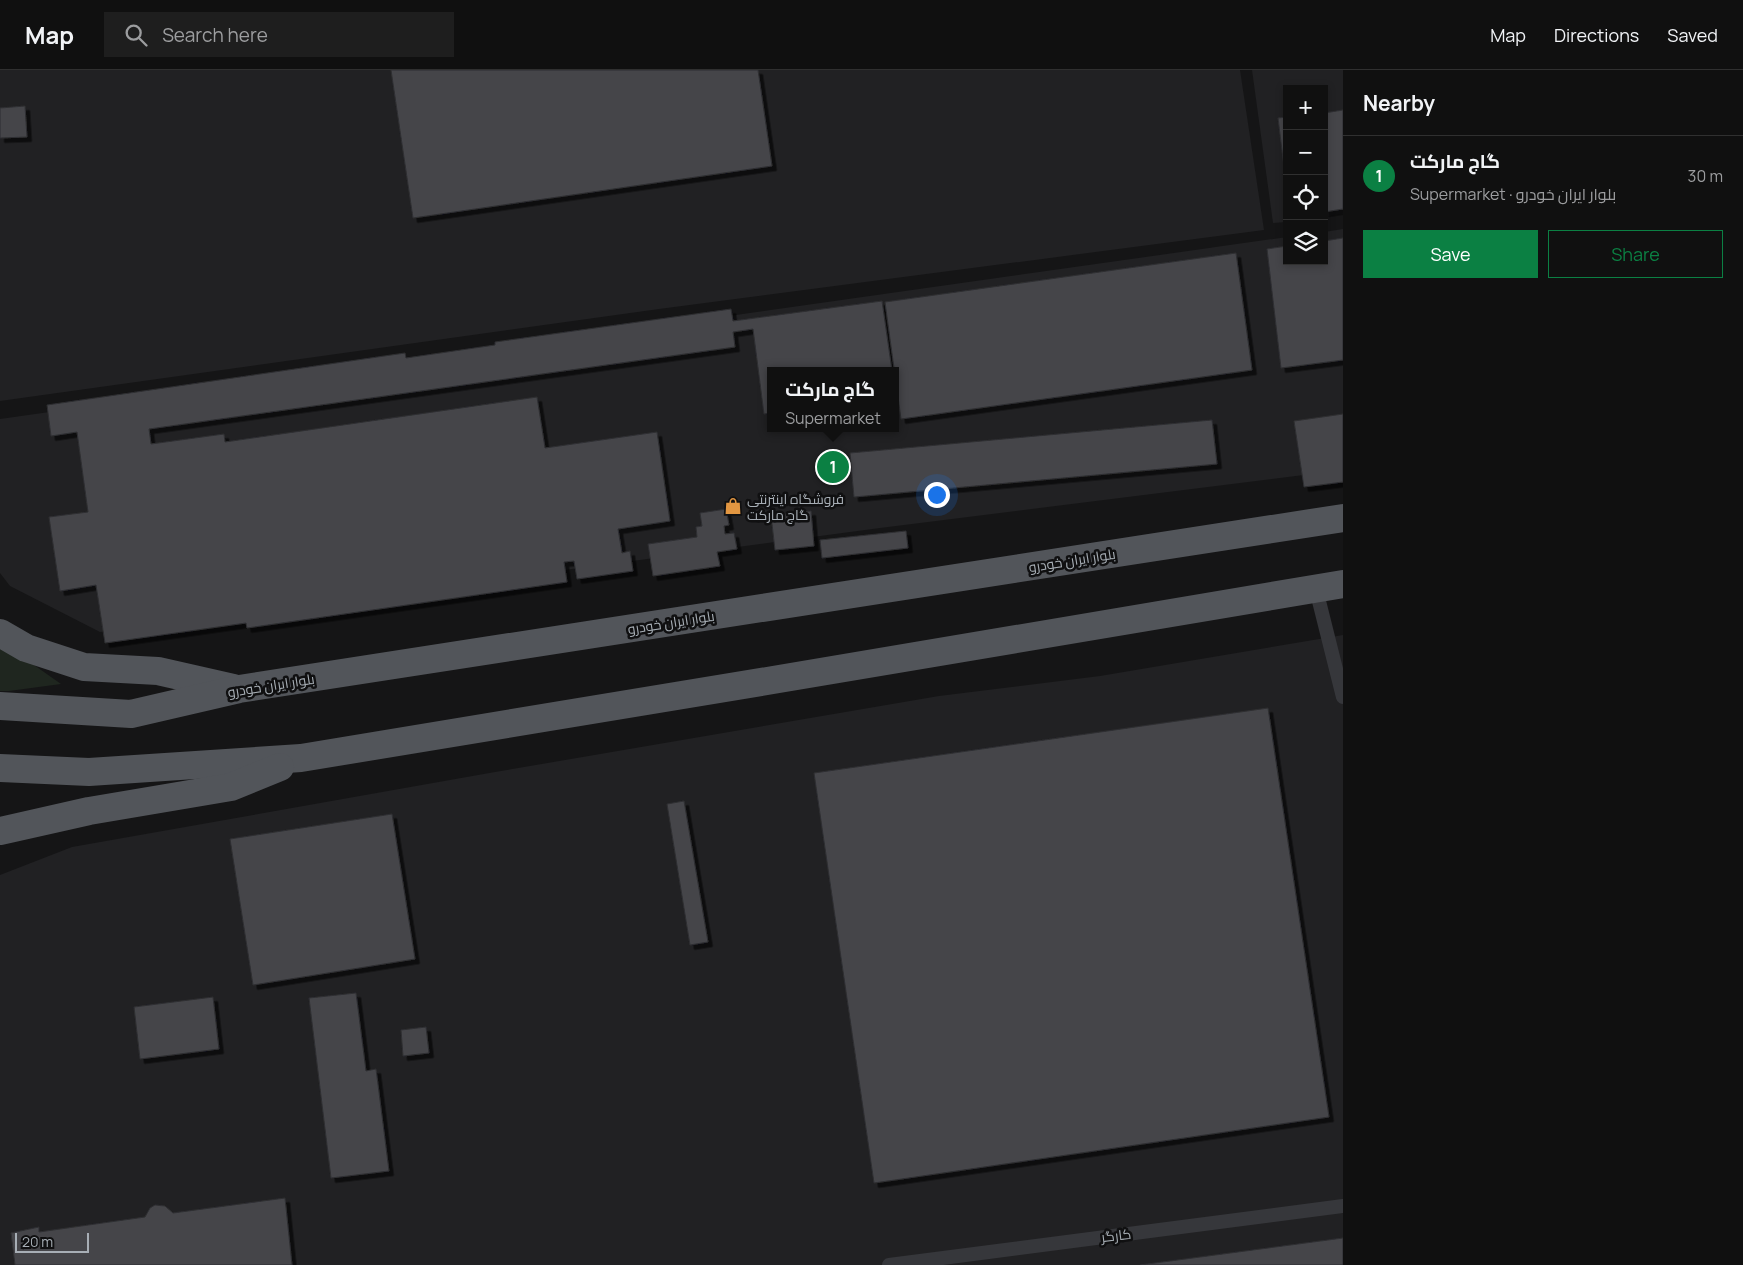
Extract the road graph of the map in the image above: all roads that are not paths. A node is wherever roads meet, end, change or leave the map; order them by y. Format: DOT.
graph roads {
  1 [pos="1343,518"];
  2 [pos="1343,584"];
  3 [pos="1316,588"];
  4 [pos="0,633"];
  5 [pos="1340,678"];
  6 [pos="239,689"];
  7 [pos="1343,697"];
  8 [pos="0,706"];
  9 [pos="301,758"];
  10 [pos="0,768"];
  11 [pos="0,831"];
  12 [pos="1343,1206"];
  13 [pos="889,1265"];
  1 -- 6 [label="main road, بلوار ایران خودرو"];
  2 -- 3 [label="main road"];
  3 -- 5 [label="lane"];
  3 -- 9 [label="main road"];
  4 -- 6 [label="main road"];
  5 -- 7 [label="lane"];
  6 -- 8 [label="main road, بلوار ایران خودرو"];
  9 -- 10 [label="main road"];
  9 -- 11 [label="main road"];
  12 -- 13 [label="lane, کارگر"];
}
